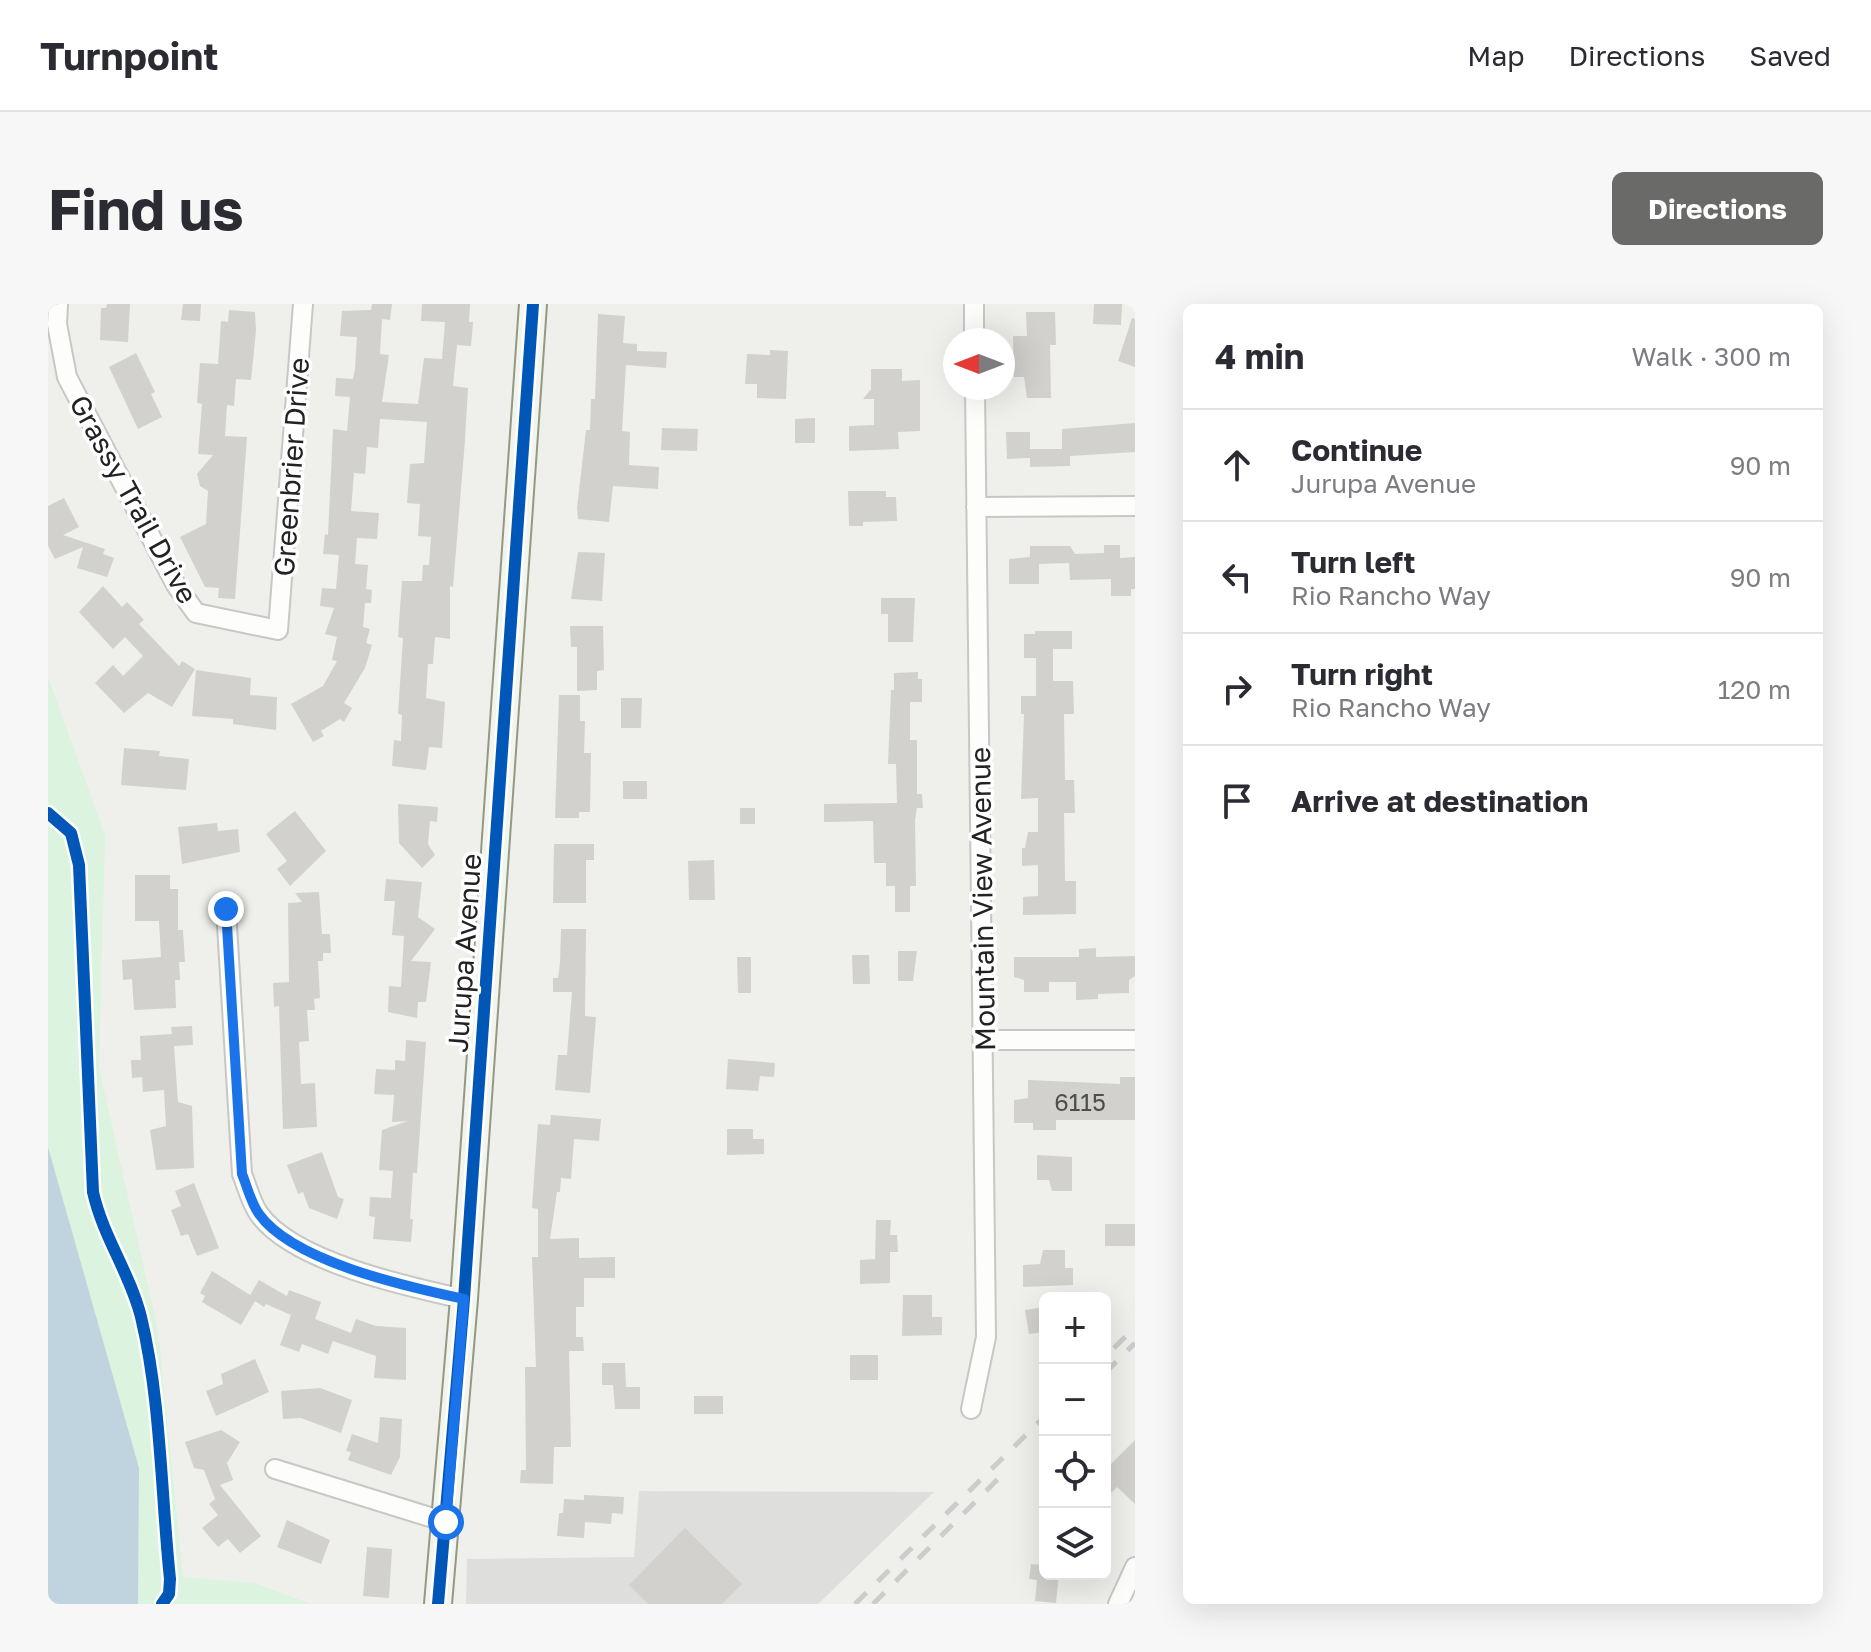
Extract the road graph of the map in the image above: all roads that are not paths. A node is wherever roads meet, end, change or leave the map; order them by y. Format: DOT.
graph roads {
  1 [pos="58,304"];
  2 [pos="303,304"];
  3 [pos="533,304"];
  4 [pos="974,304"];
  5 [pos="974,328"];
  6 [pos="975,400"];
  7 [pos="1135,506"];
  8 [pos="976,507"];
  9 [pos="278,630"];
  10 [pos="226,909"];
  11 [pos="985,1040"];
  12 [pos="1135,1040"];
  13 [pos="464,1299"];
  14 [pos="971,1409"];
  15 [pos="275,1469"];
  16 [pos="446,1522"];
  17 [pos="1135,1567"];
  18 [pos="438,1604"];
  19 [pos="1118,1604"];
  1 -- 9 [label="street, Grassy Trail Drive"];
  2 -- 9 [label="street, Greenbrier Drive"];
  3 -- 13 [label="main road, Jurupa Avenue"];
  4 -- 5 [label="street"];
  6 -- 8 [label="street, Mountain View Avenue"];
  7 -- 8 [label="street"];
  8 -- 11 [label="street, Mountain View Avenue"];
  10 -- 13 [label="street"];
  11 -- 12 [label="street"];
  11 -- 14 [label="street, Mountain View Avenue"];
  13 -- 16 [label="main road, Jurupa Avenue"];
  15 -- 16 [label="street"];
  16 -- 18 [label="main road, Jurupa Avenue"];
  17 -- 19 [label="street"];
}
